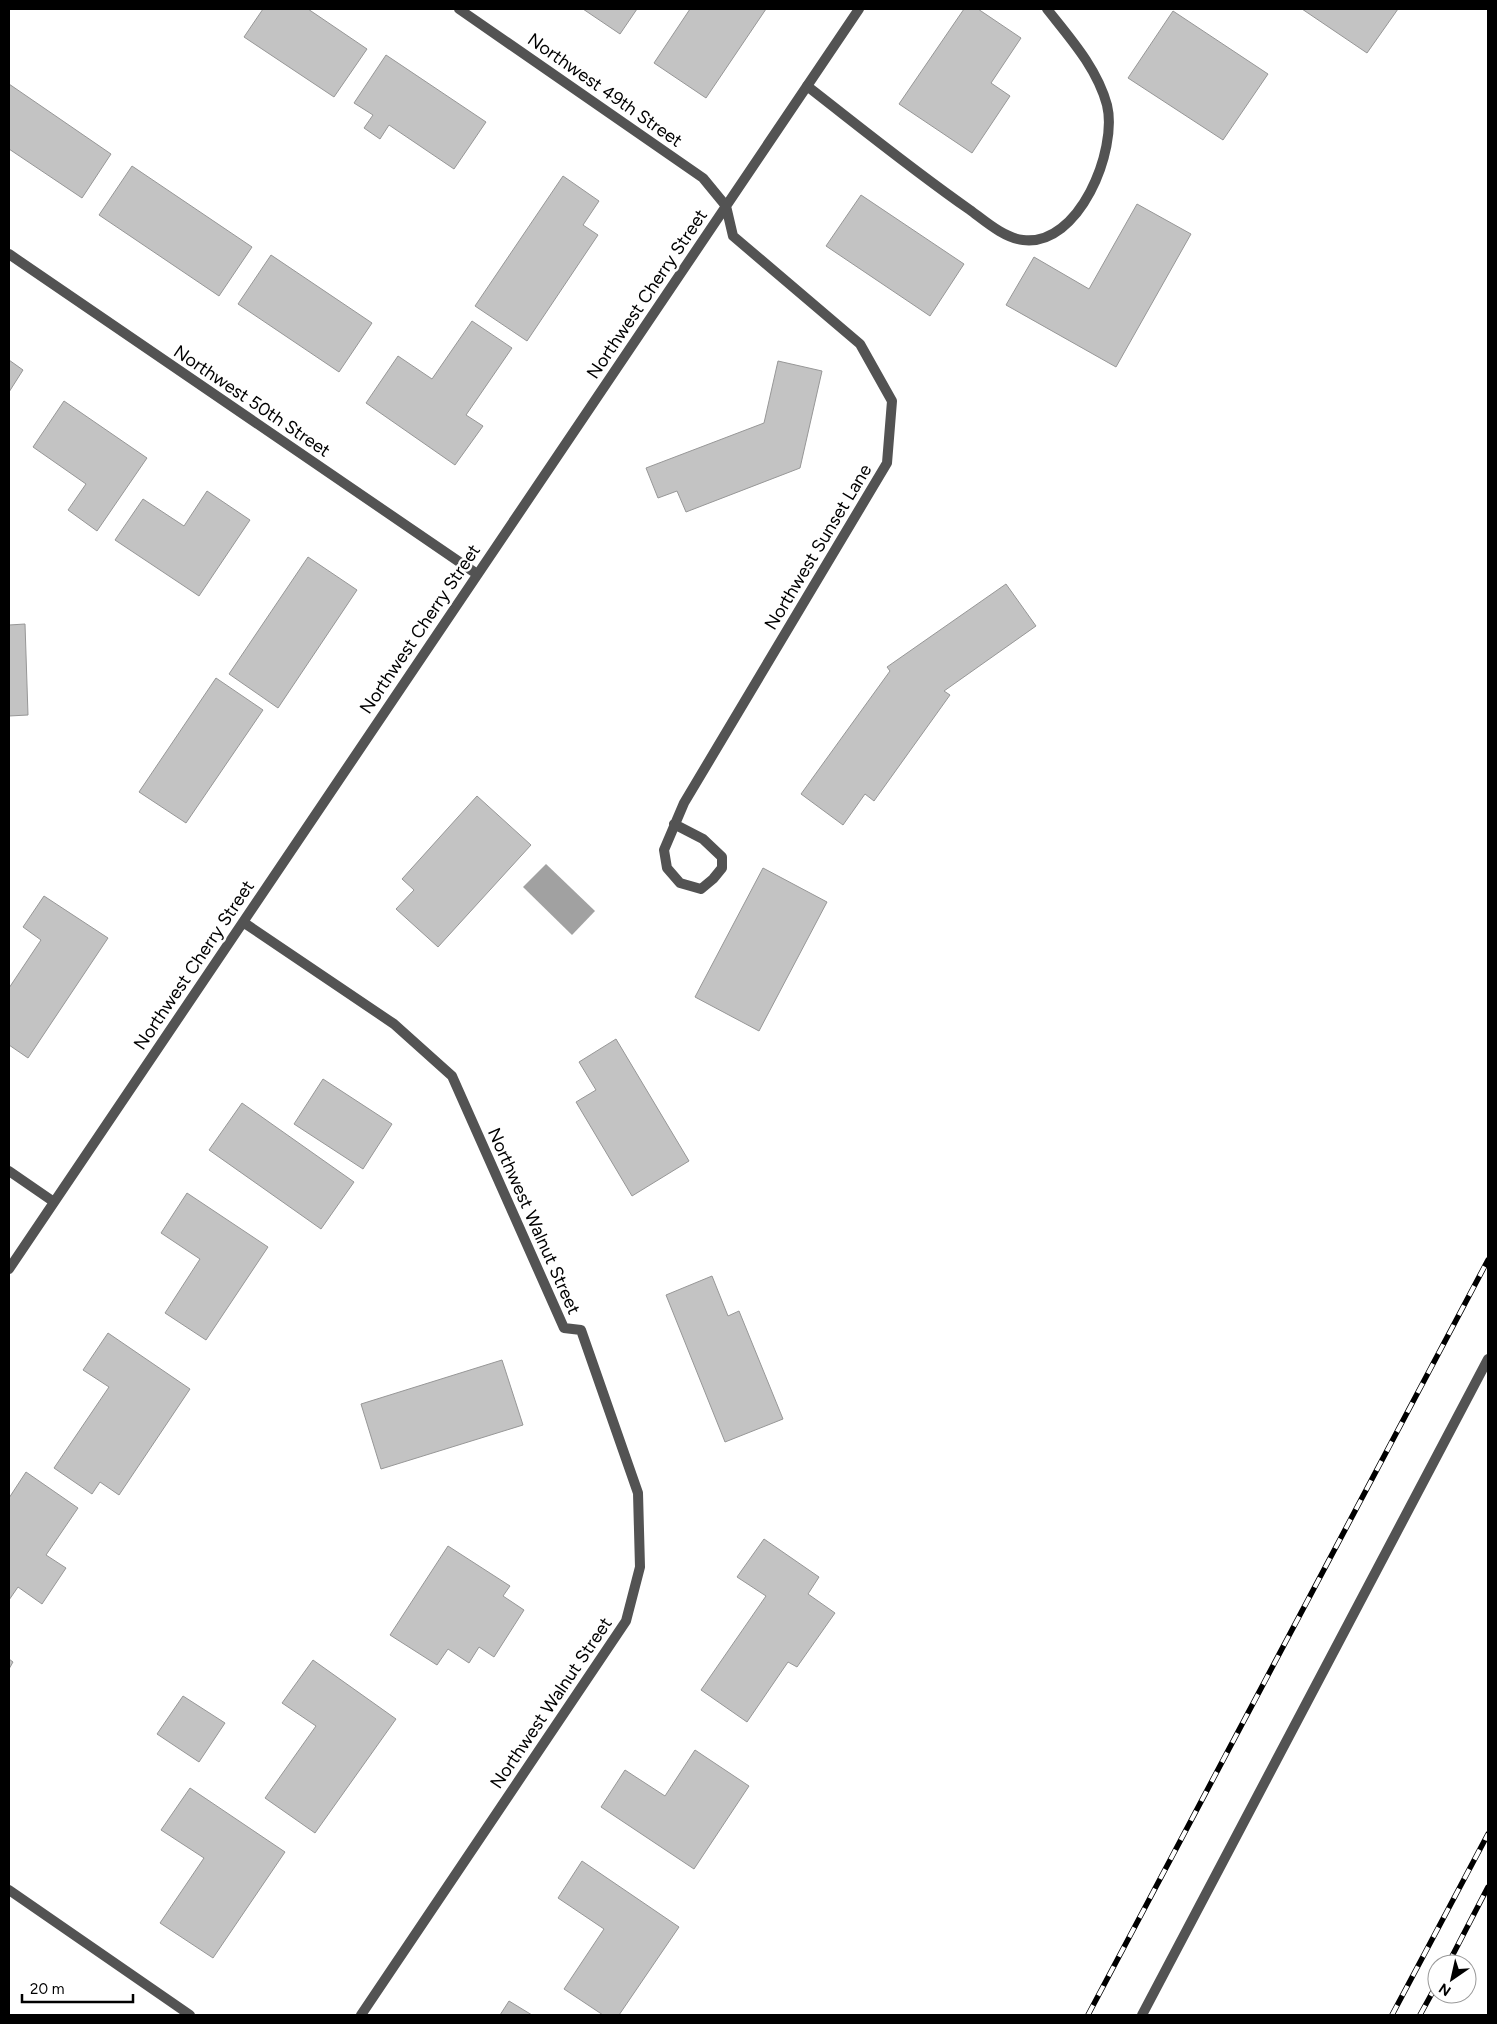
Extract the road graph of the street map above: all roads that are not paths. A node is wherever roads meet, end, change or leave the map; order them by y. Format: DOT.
graph roads {
  1 [pos="459,9"];
  2 [pos="860,9"];
  3 [pos="1047,9"];
  4 [pos="807,86"];
  5 [pos="726,206"];
  6 [pos="9,254"];
  7 [pos="477,574"];
  8 [pos="674,824"];
  9 [pos="243,922"];
  10 [pos="9,1171"];
  11 [pos="54,1202"];
  12 [pos="9,1269"];
  13 [pos="1488,1359"];
  14 [pos="9,1890"];
  15 [pos="190,2015"];
  16 [pos="361,2015"];
  17 [pos="1142,2015"];
  1 -- 5 [label="street, Northwest 49th Street"];
  2 -- 4 [label="street, Northwest Cherry Street"];
  3 -- 4 [label="street"];
  4 -- 5 [label="street, Northwest Cherry Street"];
  5 -- 7 [label="street, Northwest Cherry Street"];
  5 -- 8 [label="street, Northwest Sunset Lane"];
  6 -- 7 [label="street, Northwest 50th Street"];
  7 -- 9 [label="street, Northwest Cherry Street"];
  8 -- 8 [label="street, Northwest Sunset Lane"];
  9 -- 11 [label="street, Northwest Cherry Street"];
  9 -- 16 [label="street, Northwest Walnut Street"];
  10 -- 11 [label="street"];
  11 -- 12 [label="street, Northwest Cherry Street"];
  13 -- 17 [label="street"];
  14 -- 15 [label="street"];
}
